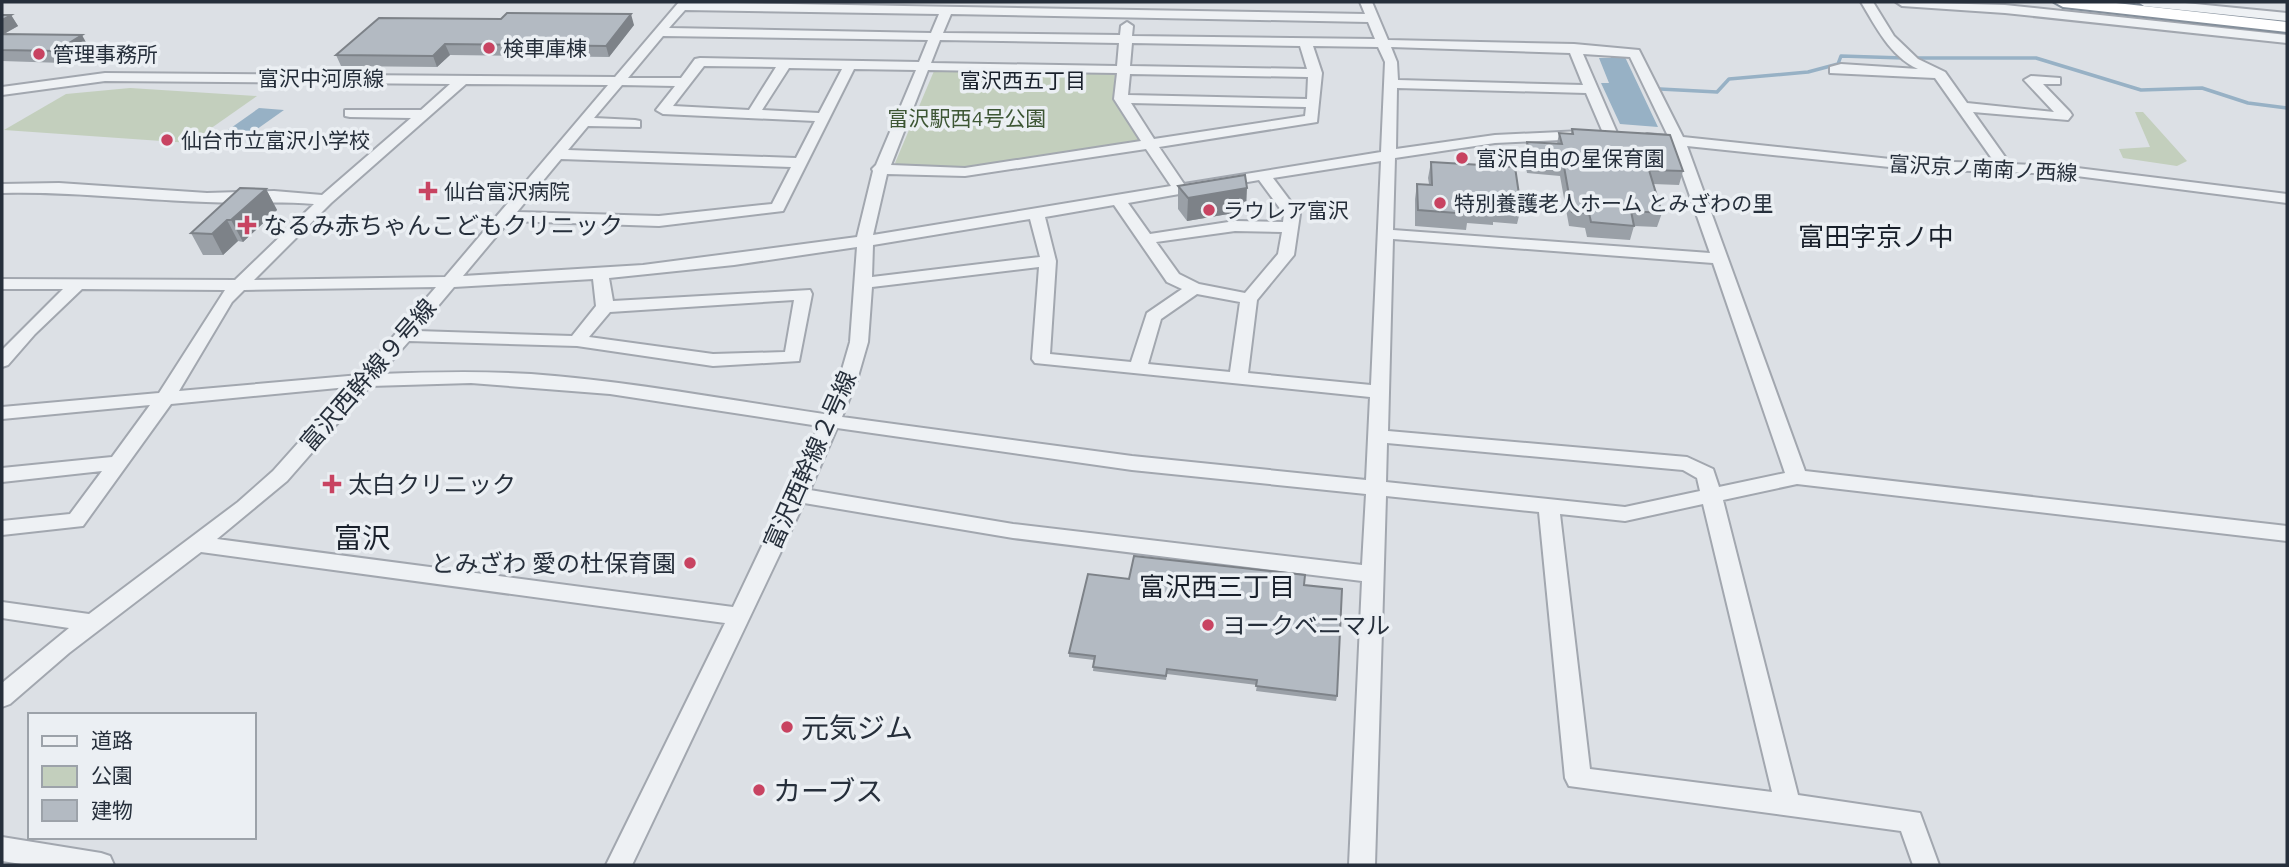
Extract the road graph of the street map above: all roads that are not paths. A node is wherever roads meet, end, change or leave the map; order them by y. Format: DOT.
graph roads {
  1 [pos="1366,2"];
  2 [pos="1867,2"];
  3 [pos="1902,2"];
  4 [pos="2063,2"];
  5 [pos="2144,2"];
  6 [pos="683,4"];
  7 [pos="899,6"];
  8 [pos="1179,8"];
  9 [pos="946,11"];
  10 [pos="1128,13"];
  11 [pos="2287,17"];
  12 [pos="1374,18"];
  13 [pos="2287,27"];
  14 [pos="660,32"];
  15 [pos="936,36"];
  16 [pos="1126,39"];
  17 [pos="2287,39"];
  18 [pos="1306,42"];
  19 [pos="1382,43"];
  20 [pos="1574,48"];
  21 [pos="785,64"];
  22 [pos="850,65"];
  23 [pos="922,66"];
  24 [pos="1123,70"];
  25 [pos="1835,70"];
  26 [pos="1315,73"];
  27 [pos="1940,75"];
  28 [pos="466,78"];
  29 [pos="619,80"];
  30 [pos="684,82"];
  31 [pos="2055,82"];
  32 [pos="1391,84"];
  33 [pos="23,88"];
  34 [pos="1591,89"];
  35 [pos="2,91"];
  36 [pos="1121,99"];
  37 [pos="1314,103"];
  38 [pos="2,106"];
  39 [pos="1964,107"];
  40 [pos="350,113"];
  41 [pos="425,114"];
  42 [pos="754,114"];
  43 [pos="824,117"];
  44 [pos="583,122"];
  45 [pos="635,124"];
  46 [pos="1611,135"];
  47 [pos="1678,141"];
  48 [pos="1149,145"];
  49 [pos="555,154"];
  50 [pos="1388,156"];
  51 [pos="801,163"];
  52 [pos="2006,167"];
  53 [pos="879,169"];
  54 [pos="1262,175"];
  55 [pos="2,188"];
  56 [pos="1180,189"];
  57 [pos="2287,199"];
  58 [pos="326,200"];
  59 [pos="1118,200"];
  60 [pos="1036,212"];
  61 [pos="504,216"];
  62 [pos="1289,227"];
  63 [pos="1385,234"];
  64 [pos="865,239"];
  65 [pos="1147,239"];
  66 [pos="1721,259"];
  67 [pos="1048,261"];
  68 [pos="600,273"];
  69 [pos="864,283"];
  70 [pos="2,284"];
  71 [pos="78,284"];
  72 [pos="447,284"];
  73 [pos="238,286"];
  74 [pos="1194,288"];
  75 [pos="1249,299"];
  76 [pos="605,307"];
  77 [pos="404,336"];
  78 [pos="577,341"];
  79 [pos="2,361"];
  80 [pos="1138,368"];
  81 [pos="1238,379"];
  82 [pos="366,380"];
  83 [pos="1380,392"];
  84 [pos="165,399"];
  85 [pos="2,413"];
  86 [pos="831,422"];
  87 [pos="1378,436"];
  88 [pos="118,463"];
  89 [pos="2,475"];
  90 [pos="1797,477"];
  91 [pos="1376,489"];
  92 [pos="798,495"];
  93 [pos="1713,497"];
  94 [pos="1549,506"];
  95 [pos="2,528"];
  96 [pos="2287,534"];
  97 [pos="198,544"];
  98 [pos="1372,574"];
  99 [pos="2,610"];
  100 [pos="738,616"];
  101 [pos="92,623"];
  102 [pos="2,697"];
  103 [pos="1788,806"];
  104 [pos="2,849"];
  105 [pos="101,865"];
  106 [pos="619,865"];
  107 [pos="1362,865"];
  108 [pos="1926,865"];
  1 -- 12 [label="street"];
  2 -- 27 [label="street"];
  3 -- 17 [label="street"];
  4 -- 13 [label="highway"];
  5 -- 11 [label="street"];
  6 -- 7 [label="street"];
  6 -- 14 [label="street, 富沢西幹線９号線"];
  7 -- 9 [label="street"];
  8 -- 10 [label="street"];
  8 -- 12 [label="street"];
  9 -- 10 [label="street"];
  9 -- 15 [label="street, 富沢西幹線２号線"];
  10 -- 16 [label="street"];
  12 -- 19 [label="street"];
  14 -- 15 [label="street"];
  14 -- 29 [label="street, 富沢西幹線９号線"];
  15 -- 16 [label="street"];
  15 -- 23 [label="street, 富沢西幹線２号線"];
  16 -- 18 [label="street"];
  16 -- 24 [label="street"];
  18 -- 19 [label="street"];
  18 -- 26 [label="street"];
  19 -- 20 [label="street"];
  19 -- 32 [label="street"];
  20 -- 34 [label="street"];
  20 -- 47 [label="street"];
  21 -- 22 [label="street"];
  21 -- 30 [label="street"];
  21 -- 42 [label="street"];
  22 -- 23 [label="street"];
  22 -- 43 [label="street"];
  23 -- 24 [label="street"];
  23 -- 53 [label="street, 富沢西幹線２号線"];
  24 -- 26 [label="street"];
  24 -- 36 [label="street"];
  25 -- 27 [label="street"];
  26 -- 37 [label="street"];
  27 -- 39 [label="street"];
  28 -- 29 [label="street, 富沢中河原線"];
  28 -- 33 [label="street, 富沢中河原線"];
  28 -- 41 [label="street"];
  29 -- 30 [label="street, 富沢中河原線"];
  29 -- 44 [label="street, 富沢西幹線９号線"];
  30 -- 42 [label="street"];
  31 -- 39 [label="street"];
  32 -- 34 [label="street"];
  32 -- 50 [label="street"];
  33 -- 35 [label="street, 富沢中河原線"];
  33 -- 38 [label="street"];
  34 -- 46 [label="street"];
  36 -- 37 [label="street"];
  36 -- 48 [label="street"];
  37 -- 48 [label="street"];
  39 -- 52 [label="street"];
  40 -- 41 [label="street"];
  41 -- 58 [label="street"];
  42 -- 43 [label="street"];
  43 -- 51 [label="street"];
  44 -- 45 [label="street"];
  44 -- 49 [label="street, 富沢西幹線９号線"];
  46 -- 47 [label="street, 富沢京ノ南南ノ西線"];
  46 -- 50 [label="street, 富沢京ノ南南ノ西線"];
  47 -- 52 [label="street, 富沢京ノ南南ノ西線"];
  47 -- 66 [label="street"];
  48 -- 53 [label="street"];
  48 -- 56 [label="street"];
  49 -- 51 [label="street"];
  49 -- 61 [label="street, 富沢西幹線９号線"];
  50 -- 54 [label="street, 富沢京ノ南南ノ西線"];
  50 -- 63 [label="street"];
  51 -- 61 [label="street"];
  52 -- 57 [label="street, 富沢京ノ南南ノ西線"];
  53 -- 64 [label="street, 富沢西幹線２号線"];
  54 -- 56 [label="street, 富沢京ノ南南ノ西線"];
  54 -- 62 [label="street"];
  55 -- 58 [label="street"];
  56 -- 59 [label="street, 富沢京ノ南南ノ西線"];
  58 -- 73 [label="street"];
  59 -- 60 [label="street, 富沢京ノ南南ノ西線"];
  59 -- 65 [label="street"];
  60 -- 64 [label="street, 富沢京ノ南南ノ西線"];
  60 -- 67 [label="street"];
  61 -- 72 [label="street, 富沢西幹線９号線"];
  62 -- 65 [label="street"];
  62 -- 75 [label="street"];
  63 -- 66 [label="street"];
  63 -- 83 [label="street"];
  64 -- 68 [label="street, 富沢京ノ南南ノ西線"];
  64 -- 69 [label="street, 富沢西幹線２号線"];
  65 -- 74 [label="street"];
  66 -- 90 [label="street"];
  67 -- 69 [label="street"];
  67 -- 80 [label="street"];
  68 -- 72 [label="street, 富沢京ノ南南ノ西線"];
  68 -- 76 [label="street"];
  69 -- 86 [label="street, 富沢西幹線２号線"];
  70 -- 71 [label="street, 富沢京ノ南南ノ西線"];
  71 -- 73 [label="street, 富沢京ノ南南ノ西線"];
  71 -- 79 [label="street"];
  72 -- 73 [label="street, 富沢京ノ南南ノ西線"];
  72 -- 77 [label="street, 富沢西幹線９号線"];
  73 -- 84 [label="street"];
  74 -- 75 [label="street"];
  74 -- 80 [label="street"];
  75 -- 81 [label="street"];
  76 -- 78 [label="street"];
  76 -- 78 [label="street"];
  77 -- 78 [label="street"];
  77 -- 82 [label="street, 富沢西幹線９号線"];
  80 -- 81 [label="street"];
  81 -- 83 [label="street"];
  82 -- 84 [label="street"];
  82 -- 86 [label="street"];
  82 -- 97 [label="street, 富沢西幹線９号線"];
  83 -- 87 [label="street"];
  84 -- 85 [label="street"];
  84 -- 88 [label="street"];
  86 -- 91 [label="street"];
  86 -- 92 [label="street, 富沢西幹線２号線"];
  87 -- 91 [label="street"];
  87 -- 93 [label="street"];
  88 -- 89 [label="street"];
  88 -- 95 [label="street"];
  90 -- 93 [label="street"];
  90 -- 96 [label="street"];
  91 -- 94 [label="street"];
  91 -- 98 [label="street"];
  92 -- 98 [label="street"];
  92 -- 100 [label="street, 富沢西幹線２号線"];
  93 -- 94 [label="street"];
  93 -- 103 [label="street"];
  94 -- 103 [label="street"];
  97 -- 100 [label="street"];
  97 -- 101 [label="street, 富沢西幹線９号線"];
  98 -- 107 [label="street"];
  99 -- 101 [label="street"];
  100 -- 106 [label="street, 富沢西幹線２号線"];
  101 -- 102 [label="street, 富沢西幹線９号線"];
  103 -- 108 [label="street"];
  104 -- 105 [label="street"];
}
